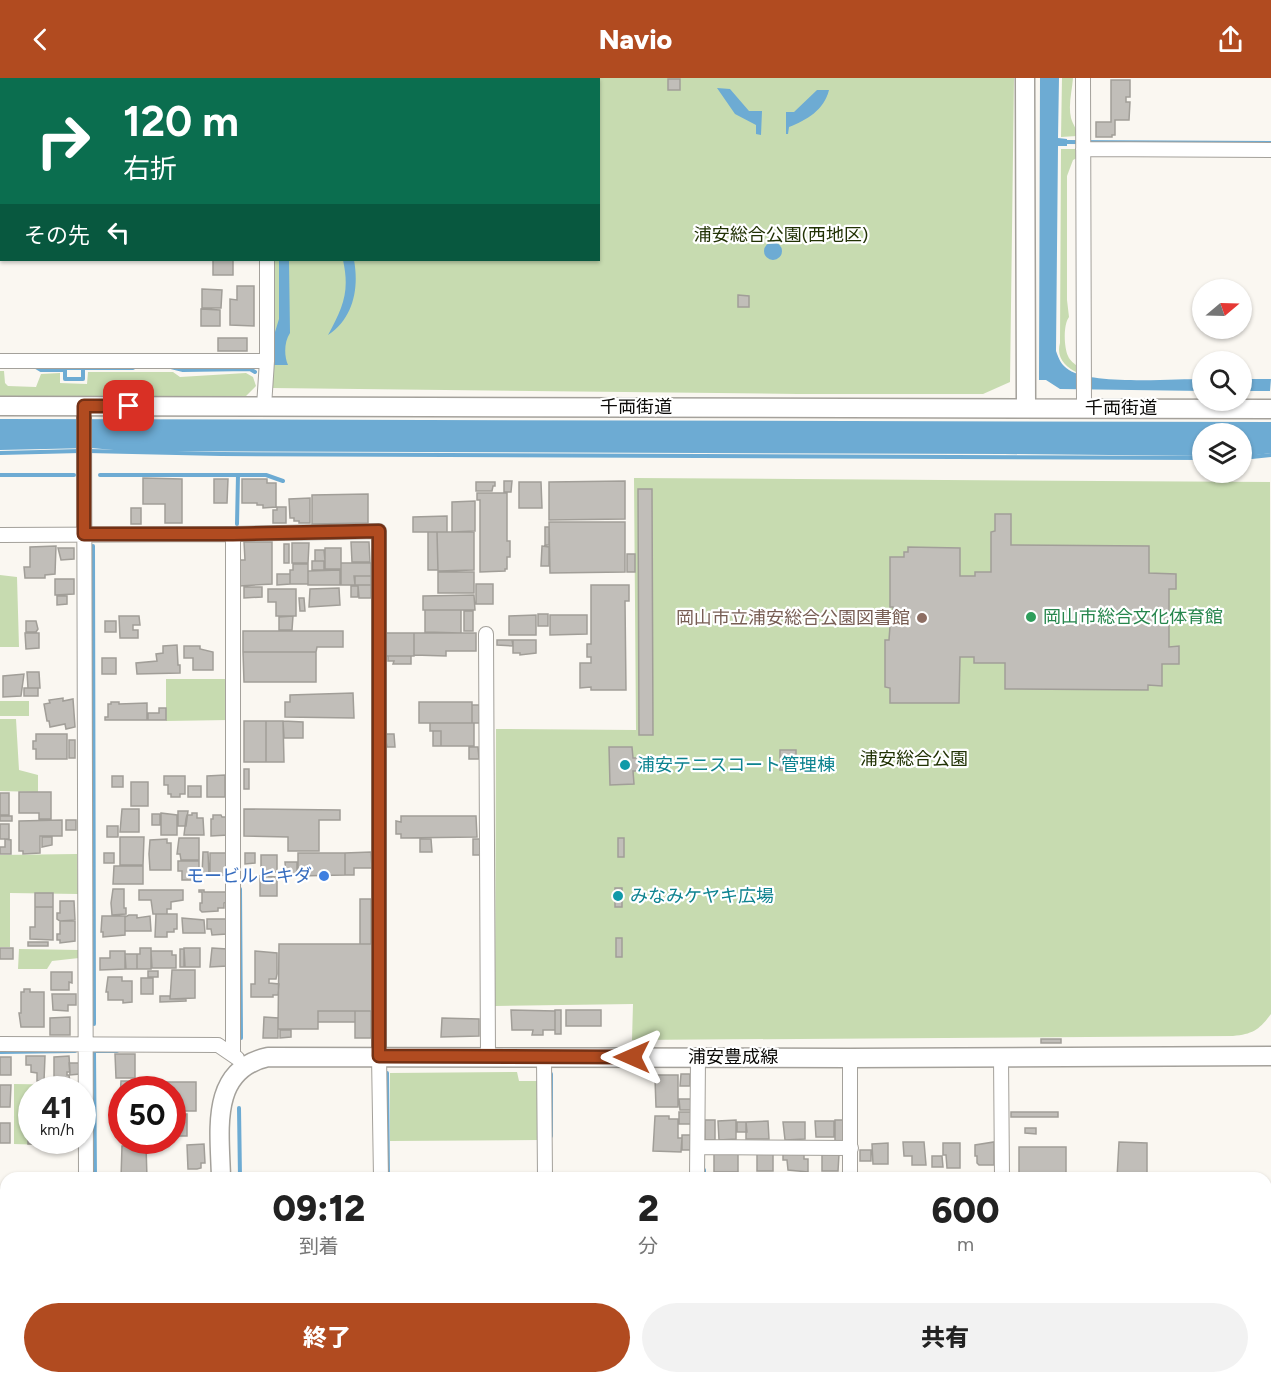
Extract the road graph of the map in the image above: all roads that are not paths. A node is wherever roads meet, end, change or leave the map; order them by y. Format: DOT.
graph roads {
  1 [pos="1025,78"];
  2 [pos="1083,78"];
  3 [pos="1083,144"];
  4 [pos="1271,150"];
  5 [pos="267,261"];
  6 [pos="0,361"];
  7 [pos="267,361"];
  8 [pos="1084,400"];
  9 [pos="0,406"];
  10 [pos="264,406"];
  11 [pos="1026,408"];
  12 [pos="1271,409"];
  13 [pos="84,411"];
  14 [pos="84,534"];
  15 [pos="233,534"];
  16 [pos="0,535"];
  17 [pos="486,634"];
  18 [pos="0,1044"];
  19 [pos="84,1044"];
  20 [pos="379,1056"];
  21 [pos="1271,1056"];
  22 [pos="488,1057"];
  23 [pos="698,1057"];
  24 [pos="1001,1057"];
  25 [pos="544,1058"];
  26 [pos="850,1058"];
  27 [pos="239,1060"];
  28 [pos="698,1147"];
  29 [pos="850,1148"];
  30 [pos="86,1172"];
  31 [pos="221,1172"];
  32 [pos="381,1172"];
  33 [pos="545,1172"];
  34 [pos="698,1172"];
  35 [pos="850,1172"];
  36 [pos="1002,1172"];
  1 -- 11 [label="street"];
  2 -- 3 [label="street"];
  3 -- 4 [label="street"];
  3 -- 8 [label="street"];
  5 -- 7 [label="street"];
  6 -- 7 [label="street"];
  7 -- 10 [label="street"];
  8 -- 11 [label="street, 千両街道"];
  8 -- 12 [label="street, 千両街道"];
  9 -- 13 [label="street, 千両街道"];
  10 -- 11 [label="street, 千両街道"];
  10 -- 13 [label="street, 千両街道"];
  13 -- 14 [label="street"];
  14 -- 15 [label="street"];
  14 -- 16 [label="street"];
  14 -- 19 [label="street"];
  15 -- 20 [label="street"];
  15 -- 27 [label="street"];
  17 -- 22 [label="street"];
  18 -- 19 [label="street"];
  19 -- 27 [label="street"];
  19 -- 30 [label="street"];
  20 -- 22 [label="street, 浦安豊成線"];
  20 -- 27 [label="street, 浦安豊成線"];
  20 -- 32 [label="street"];
  21 -- 24 [label="street, 浦安豊成線"];
  22 -- 25 [label="street, 浦安豊成線"];
  23 -- 25 [label="street, 浦安豊成線"];
  23 -- 26 [label="street, 浦安豊成線"];
  23 -- 28 [label="street"];
  24 -- 26 [label="street, 浦安豊成線"];
  24 -- 36 [label="street"];
  25 -- 33 [label="street"];
  26 -- 29 [label="street"];
  27 -- 31 [label="street"];
  28 -- 29 [label="street"];
  28 -- 34 [label="street"];
  29 -- 35 [label="street"];
}
